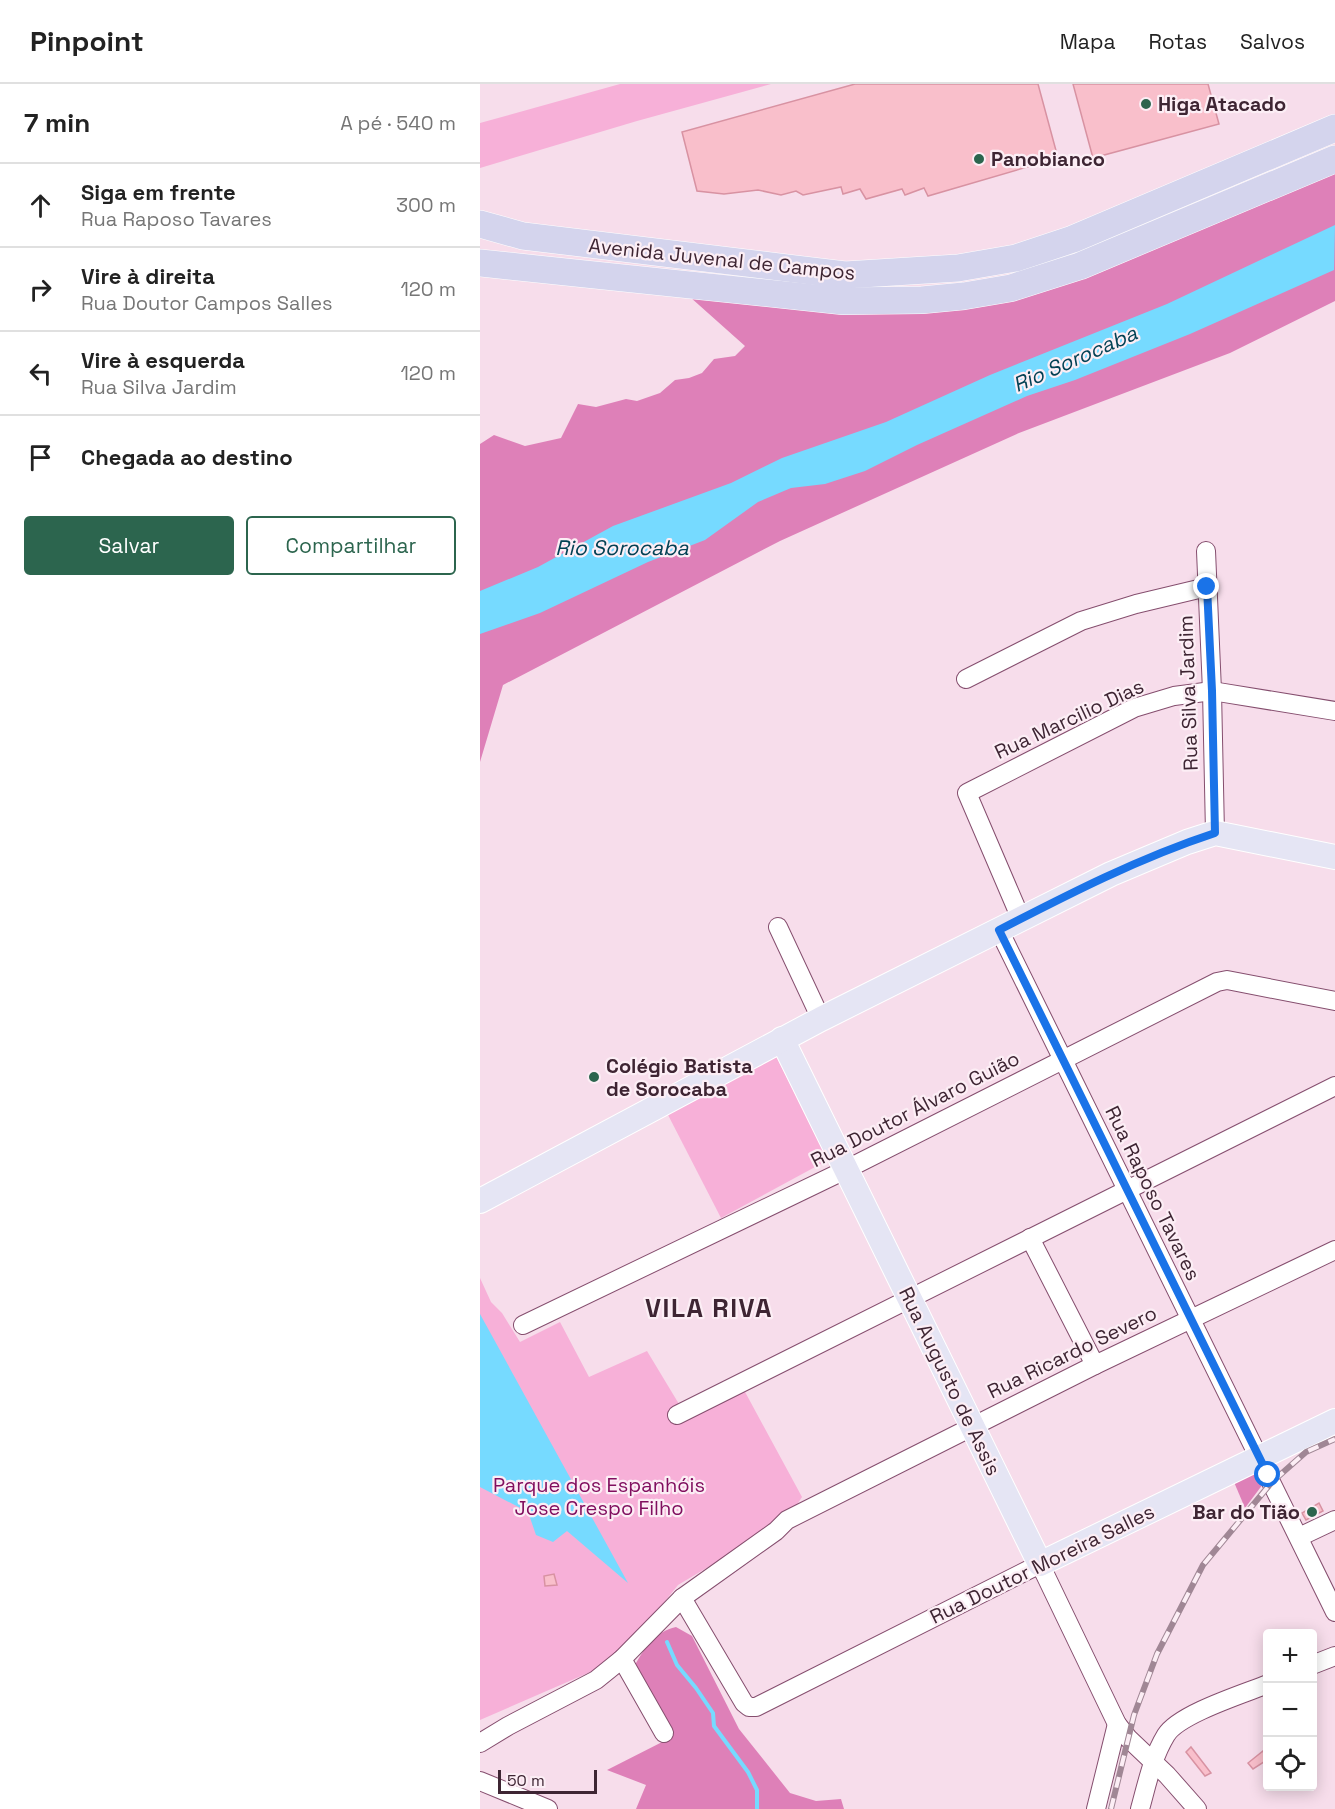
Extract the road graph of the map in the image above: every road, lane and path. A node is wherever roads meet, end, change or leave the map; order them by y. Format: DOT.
graph roads {
  1 [pos="1335,129"];
  2 [pos="1335,159"];
  3 [pos="480,224"];
  4 [pos="480,263"];
  5 [pos="1206,551"];
  6 [pos="1207,587"];
  7 [pos="966,679"];
  8 [pos="1212,691"];
  9 [pos="1335,711"];
  10 [pos="1215,833"];
  11 [pos="1335,857"];
  12 [pos="1021,919"];
  13 [pos="778,927"];
  14 [pos="999,930"];
  15 [pos="1335,1001"];
  16 [pos="821,1019"];
  17 [pos="782,1039"];
  18 [pos="1063,1060"];
  19 [pos="1335,1086"];
  20 [pos="846,1170"];
  21 [pos="1126,1190"];
  22 [pos="480,1201"];
  23 [pos="1030,1238"];
  24 [pos="1335,1250"];
  25 [pos="909,1299"];
  26 [pos="1190,1319"];
  27 [pos="522,1325"];
  28 [pos="1095,1365"];
  29 [pos="677,1415"];
  30 [pos="1335,1421"];
  31 [pos="972,1426"];
  32 [pos="1263,1466"];
  33 [pos="1335,1520"];
  34 [pos="1299,1537"];
  35 [pos="1040,1564"];
  36 [pos="682,1598"];
  37 [pos="1335,1612"];
  38 [pos="1335,1656"];
  39 [pos="622,1659"];
  40 [pos="1317,1663"];
  41 [pos="1263,1686"];
  42 [pos="1117,1724"];
  43 [pos="664,1733"];
  44 [pos="480,1743"];
  45 [pos="1153,1762"];
  46 [pos="480,1781"];
  47 [pos="548,1809"];
  48 [pos="1096,1809"];
  49 [pos="1140,1809"];
  50 [pos="1197,1809"];
  1 -- 3 [label="highway, Avenida Juvenal de Campos"];
  2 -- 4 [label="highway, Avenida Juvenal de Campos"];
  5 -- 6 [label="street, Rua Silva Jardim"];
  6 -- 7 [label="street"];
  6 -- 8 [label="street, Rua Silva Jardim"];
  8 -- 9 [label="street, Rua Marcilio Dias"];
  8 -- 10 [label="street, Rua Silva Jardim"];
  8 -- 12 [label="street, Rua Marcilio Dias"];
  10 -- 11 [label="main road"];
  10 -- 12 [label="main road"];
  12 -- 14 [label="main road"];
  13 -- 16 [label="street"];
  14 -- 16 [label="main road"];
  14 -- 18 [label="street, Rua Raposo Tavares"];
  15 -- 18 [label="street, Rua Doutor Álvaro Guião"];
  16 -- 17 [label="main road"];
  17 -- 20 [label="main road, Rua Augusto de Assis"];
  17 -- 22 [label="main road"];
  18 -- 20 [label="street, Rua Doutor Álvaro Guião"];
  18 -- 21 [label="street, Rua Raposo Tavares"];
  19 -- 21 [label="street"];
  20 -- 25 [label="main road, Rua Augusto de Assis"];
  20 -- 27 [label="street, Rua Doutor Álvaro Guião"];
  21 -- 23 [label="street"];
  21 -- 26 [label="street, Rua Raposo Tavares"];
  23 -- 25 [label="street"];
  23 -- 28 [label="street"];
  24 -- 26 [label="street, Rua Ricardo Severo"];
  25 -- 29 [label="street"];
  25 -- 31 [label="main road, Rua Augusto de Assis"];
  26 -- 28 [label="street, Rua Ricardo Severo"];
  26 -- 32 [label="street, Rua Raposo Tavares"];
  28 -- 31 [label="street, Rua Ricardo Severo"];
  30 -- 32 [label="main road, Rua Doutor Moreira Salles"];
  31 -- 35 [label="main road, Rua Augusto de Assis"];
  31 -- 36 [label="street, Rua Ricardo Severo"];
  32 -- 34 [label="street, Rua Raposo Tavares"];
  32 -- 35 [label="main road, Rua Doutor Moreira Salles"];
  33 -- 34 [label="street"];
  34 -- 37 [label="street, Rua Raposo Tavares"];
  35 -- 36 [label="street, Rua Doutor Moreira Salles"];
  35 -- 42 [label="street, Rua Augusto de Assis"];
  36 -- 39 [label="street, Rua Ricardo Severo"];
  38 -- 40 [label="street"];
  39 -- 43 [label="street"];
  39 -- 44 [label="street, Rua Ricardo Severo"];
  41 -- 45 [label="street"];
  42 -- 45 [label="street, Rua Augusto de Assis"];
  42 -- 48 [label="street"];
  45 -- 49 [label="street"];
  45 -- 50 [label="street, Rua Augusto de Assis"];
  46 -- 47 [label="street"];
}
